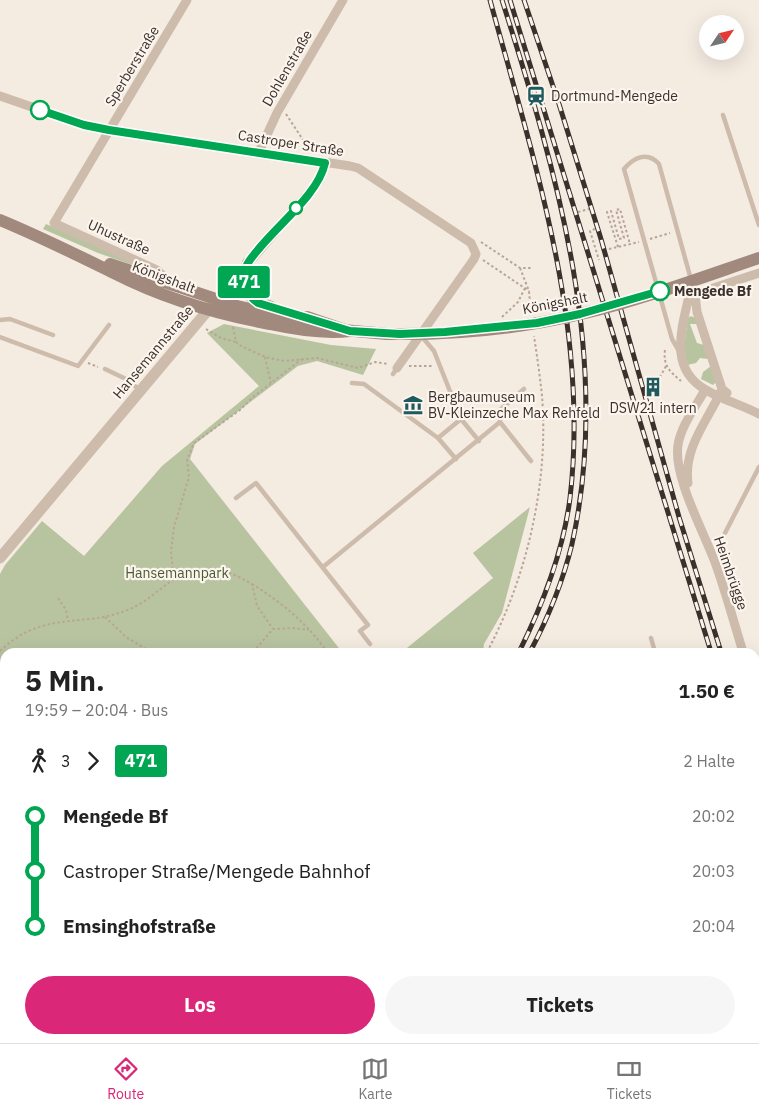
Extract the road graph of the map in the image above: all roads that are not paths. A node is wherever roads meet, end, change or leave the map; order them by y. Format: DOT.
graph roads {
  1 [pos="188,0"];
  2 [pos="343,0"];
  3 [pos="0,96"];
  4 [pos="723,115"];
  5 [pos="109,130"];
  6 [pos="259,152"];
  7 [pos="322,162"];
  8 [pos="0,220"];
  9 [pos="54,223"];
  10 [pos="759,226"];
  11 [pos="88,258"];
  12 [pos="759,258"];
  13 [pos="248,263"];
  14 [pos="759,273"];
  15 [pos="169,282"];
  16 [pos="695,294"];
  17 [pos="218,299"];
  18 [pos="208,310"];
  19 [pos="685,312"];
  20 [pos="697,312"];
  21 [pos="0,320"];
  22 [pos="109,325"];
  23 [pos="350,331"];
  24 [pos="53,335"];
  25 [pos="420,336"];
  26 [pos="0,337"];
  27 [pos="680,352"];
  28 [pos="104,369"];
  29 [pos="395,371"];
  30 [pos="352,383"];
  31 [pos="383,389"];
  32 [pos="524,389"];
  33 [pos="705,390"];
  34 [pos="141,391"];
  35 [pos="721,393"];
  36 [pos="378,395"];
  37 [pos="759,414"];
  38 [pos="461,419"];
  39 [pos="500,422"];
  40 [pos="438,438"];
  41 [pos="478,440"];
  42 [pos="456,459"];
  43 [pos="531,460"];
  44 [pos="759,467"];
  45 [pos="236,498"];
  46 [pos="691,504"];
  47 [pos="725,533"];
  48 [pos="0,558"];
  49 [pos="323,568"];
  50 [pos="651,638"];
  51 [pos="370,644"];
  52 [pos="654,648"];
  53 [pos="742,648"];
  1 -- 5 [label="street, Sperberstraße"];
  2 -- 6 [label="street, Dohlenstraße"];
  3 -- 5 [label="street, Castroper Straße"];
  4 -- 10 [label="lane"];
  5 -- 6 [label="street, Castroper Straße"];
  5 -- 9 [label="street, Sperberstraße"];
  6 -- 7 [label="street, Castroper Straße"];
  7 -- 13 [label="street, Hansemannstraße"];
  7 -- 25 [label="street, Castroper Straße"];
  8 -- 11 [label="main road, Königshalt"];
  9 -- 15 [label="street, Uhustraße"];
  11 -- 15 [label="main road, Königshalt"];
  11 -- 18 [label="main road, Königshalt"];
  12 -- 23 [label="main road, Königshalt, bridge"];
  13 -- 17 [label="street, Hansemannstraße"];
  13 -- 23 [label="main road"];
  14 -- 16 [label="street"];
  15 -- 17 [label="main road, Königshalt"];
  16 -- 19 [label="street"];
  16 -- 20 [label="street"];
  16 -- 27 [label="lane"];
  17 -- 18 [label="street, Hansemannstraße"];
  17 -- 23 [label="main road, Königshalt"];
  18 -- 23 [label="main road, Königshalt"];
  18 -- 34 [label="street, Hansemannstraße"];
  19 -- 20 [label="street"];
  19 -- 27 [label="street"];
  20 -- 35 [label="street"];
  21 -- 24 [label="lane"];
  22 -- 26 [label="lane"];
  25 -- 29 [label="street"];
  25 -- 38 [label="lane"];
  27 -- 33 [label="street"];
  28 -- 34 [label="lane"];
  30 -- 36 [label="lane"];
  31 -- 36 [label="lane"];
  32 -- 39 [label="lane"];
  33 -- 35 [label="street"];
  33 -- 46 [label="street, Heimbrügge"];
  34 -- 48 [label="street, Hansemannstraße"];
  35 -- 37 [label="street"];
  35 -- 46 [label="street, Heimbrügge"];
  36 -- 40 [label="lane"];
  38 -- 40 [label="lane"];
  38 -- 41 [label="lane"];
  39 -- 41 [label="lane"];
  39 -- 43 [label="lane"];
  40 -- 42 [label="lane"];
  41 -- 42 [label="lane"];
  42 -- 49 [label="lane"];
  44 -- 47 [label="lane"];
  45 -- 49 [label="lane"];
  46 -- 53 [label="street, Heimbrügge"];
  49 -- 51 [label="lane"];
  50 -- 52 [label="lane"];
}
